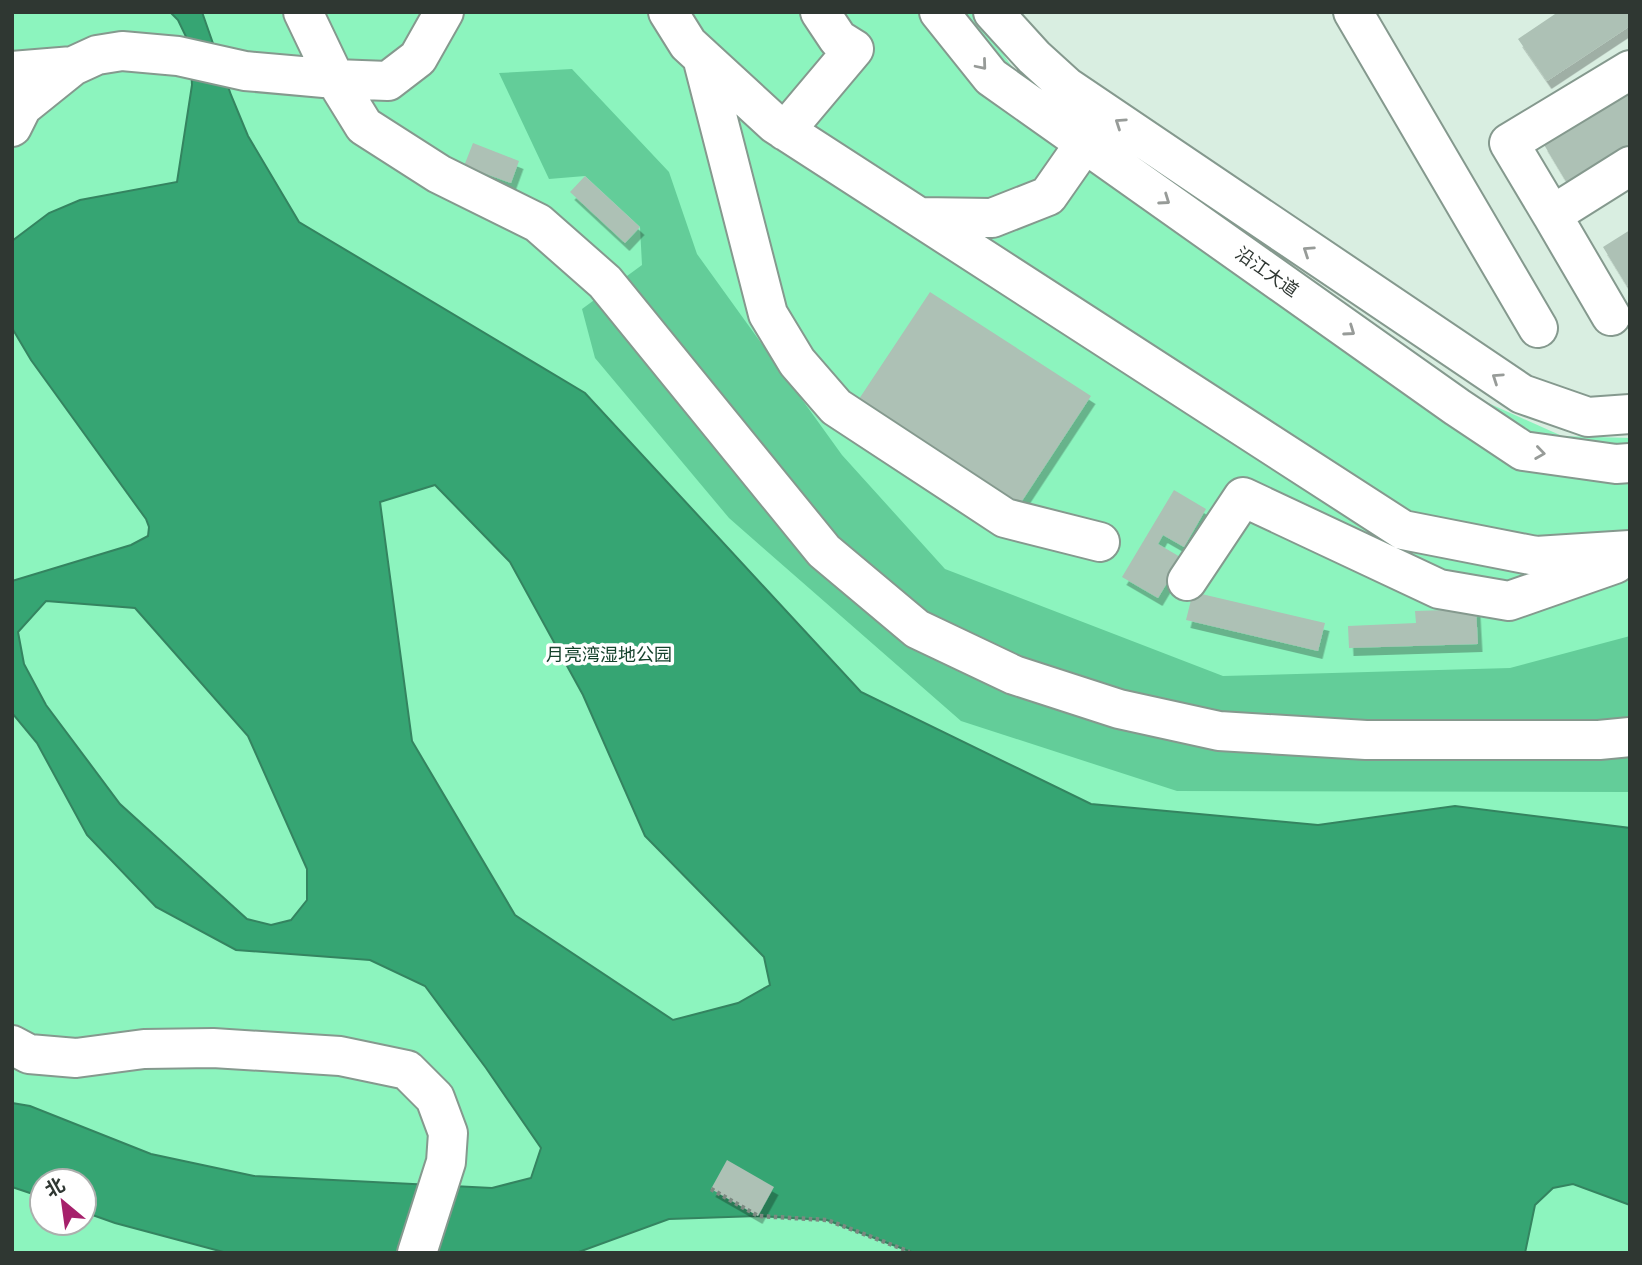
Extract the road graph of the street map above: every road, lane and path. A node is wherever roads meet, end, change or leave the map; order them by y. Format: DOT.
graph roads {
  1 [pos="303,12"];
  2 [pos="444,12"];
  3 [pos="668,12"];
  4 [pos="820,12"];
  5 [pos="939,12"];
  6 [pos="993,12"];
  7 [pos="1353,12"];
  8 [pos="702,57"];
  9 [pos="73,66"];
  10 [pos="1630,70"];
  11 [pos="12,71"];
  12 [pos="335,79"];
  13 [pos="12,127"];
  14 [pos="785,131"];
  15 [pos="1085,143"];
  16 [pos="1630,166"];
  17 [pos="1552,215"];
  18 [pos="919,217"];
  19 [pos="1611,316"];
  20 [pos="1538,328"];
  21 [pos="1630,414"];
  22 [pos="1630,463"];
  23 [pos="1100,542"];
  24 [pos="1630,550"];
  25 [pos="1630,559"];
  26 [pos="1188,581"];
  27 [pos="1630,737"];
  28 [pos="12,1045"];
  29 [pos="711,1189"];
  30 [pos="417,1253"];
  31 [pos="908,1253"];
  1 -- 12 [label="street"];
  2 -- 12 [label="street"];
  3 -- 8 [label="street"];
  4 -- 14 [label="street"];
  5 -- 15 [label="street, 沿江大道, one-way"];
  21 -- 6 [label="street, one-way"];
  7 -- 20 [label="street"];
  8 -- 14 [label="street"];
  8 -- 23 [label="street"];
  9 -- 11 [label="street"];
  9 -- 12 [label="street"];
  9 -- 13 [label="street"];
  10 -- 17 [label="street"];
  12 -- 27 [label="street"];
  14 -- 18 [label="street"];
  15 -- 18 [label="street"];
  15 -- 22 [label="street, 沿江大道, one-way"];
  16 -- 17 [label="street"];
  17 -- 19 [label="street"];
  18 -- 24 [label="street"];
  25 -- 26 [label="street"];
  28 -- 30 [label="street"];
  29 -- 31 [label="path"];
}
